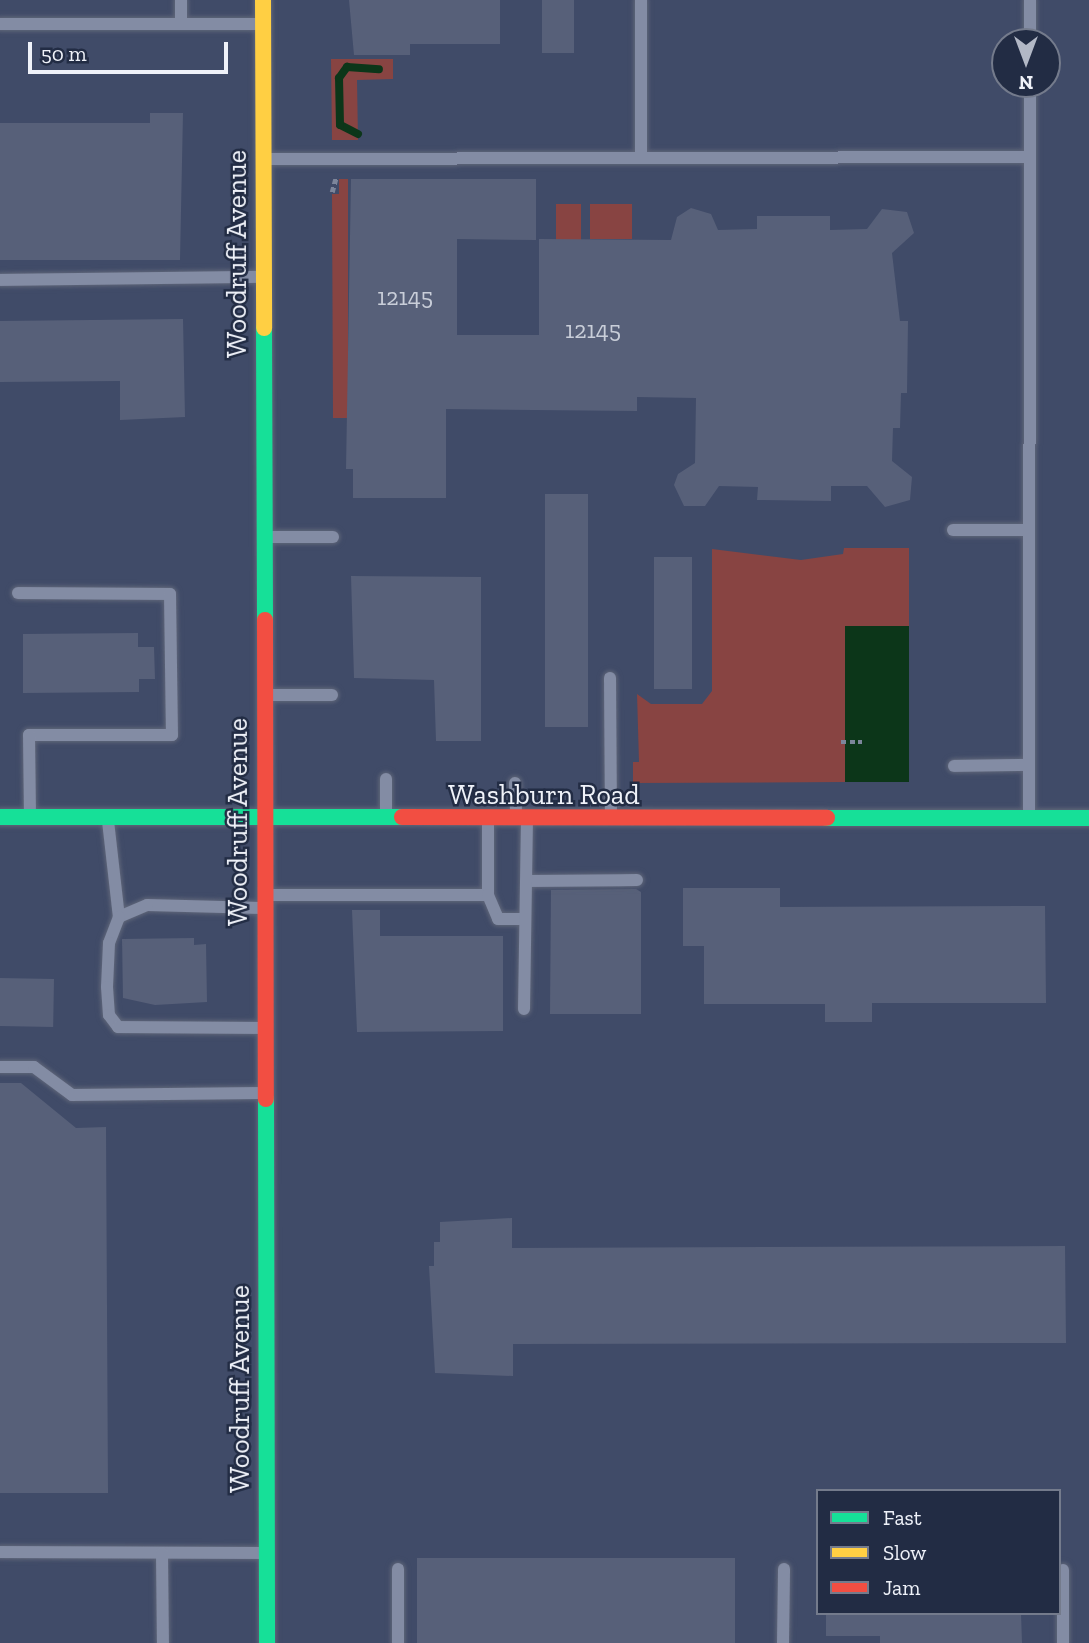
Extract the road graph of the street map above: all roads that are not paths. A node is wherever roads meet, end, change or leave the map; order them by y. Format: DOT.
graph roads {
  1 [pos="181,0"];
  2 [pos="263,0"];
  3 [pos="641,0"];
  4 [pos="1030,0"];
  5 [pos="0,24"];
  6 [pos="181,24"];
  7 [pos="263,24"];
  8 [pos="1030,28"];
  9 [pos="1030,98"];
  10 [pos="1030,157"];
  11 [pos="641,158"];
  12 [pos="264,159"];
  13 [pos="263,277"];
  14 [pos="0,280"];
  15 [pos="953,530"];
  16 [pos="1029,530"];
  17 [pos="264,537"];
  18 [pos="333,537"];
  19 [pos="18,593"];
  20 [pos="610,678"];
  21 [pos="264,695"];
  22 [pos="332,695"];
  23 [pos="1029,765"];
  24 [pos="954,766"];
  25 [pos="386,779"];
  26 [pos="515,783"];
  27 [pos="0,817"];
  28 [pos="30,817"];
  29 [pos="107,817"];
  30 [pos="1089,818"];
  31 [pos="264,819"];
  32 [pos="1029,819"];
  33 [pos="386,821"];
  34 [pos="488,821"];
  35 [pos="521,821"];
  36 [pos="611,821"];
  37 [pos="637,880"];
  38 [pos="526,881"];
  39 [pos="488,895"];
  40 [pos="264,902"];
  41 [pos="119,917"];
  42 [pos="525,919"];
  43 [pos="524,1009"];
  44 [pos="265,1028"];
  45 [pos="0,1067"];
  46 [pos="265,1093"];
  47 [pos="0,1552"];
  48 [pos="162,1553"];
  49 [pos="267,1553"];
  50 [pos="398,1569"];
  51 [pos="784,1569"];
  52 [pos="1063,1570"];
  53 [pos="163,1643"];
  54 [pos="267,1643"];
  55 [pos="398,1643"];
  56 [pos="783,1643"];
  57 [pos="1063,1643"];
  1 -- 6 [label="lane"];
  2 -- 7 [label="main road, Woodruff Avenue"];
  3 -- 11 [label="lane"];
  4 -- 8 [label="lane"];
  5 -- 6 [label="lane"];
  6 -- 7 [label="lane"];
  7 -- 12 [label="main road, Woodruff Avenue"];
  9 -- 10 [label="lane"];
  10 -- 11 [label="lane"];
  10 -- 16 [label="lane"];
  11 -- 12 [label="lane"];
  12 -- 13 [label="main road, Woodruff Avenue"];
  13 -- 14 [label="lane"];
  13 -- 17 [label="main road, Woodruff Avenue"];
  15 -- 16 [label="lane"];
  16 -- 23 [label="lane"];
  17 -- 18 [label="lane"];
  17 -- 21 [label="main road, Woodruff Avenue"];
  19 -- 28 [label="lane"];
  20 -- 36 [label="lane"];
  21 -- 22 [label="lane"];
  21 -- 31 [label="main road, Woodruff Avenue"];
  23 -- 24 [label="lane"];
  23 -- 32 [label="lane"];
  25 -- 33 [label="lane"];
  26 -- 35 [label="lane"];
  27 -- 28 [label="main road, Washburn Road"];
  28 -- 29 [label="main road, Washburn Road"];
  29 -- 31 [label="main road, Washburn Road"];
  29 -- 41 [label="lane"];
  30 -- 32 [label="main road, Washburn Road"];
  31 -- 33 [label="main road, Washburn Road"];
  31 -- 40 [label="main road, Woodruff Avenue"];
  32 -- 36 [label="main road, Washburn Road"];
  33 -- 34 [label="main road, Washburn Road"];
  34 -- 35 [label="main road, Washburn Road"];
  34 -- 39 [label="lane"];
  35 -- 36 [label="main road, Washburn Road"];
  35 -- 38 [label="lane"];
  37 -- 38 [label="lane"];
  38 -- 42 [label="lane"];
  39 -- 40 [label="lane"];
  39 -- 42 [label="lane"];
  40 -- 41 [label="lane"];
  40 -- 44 [label="main road, Woodruff Avenue"];
  41 -- 44 [label="lane"];
  42 -- 43 [label="lane"];
  44 -- 46 [label="main road, Woodruff Avenue"];
  45 -- 46 [label="lane"];
  46 -- 49 [label="main road, Woodruff Avenue"];
  47 -- 48 [label="lane"];
  48 -- 49 [label="lane"];
  48 -- 53 [label="lane"];
  49 -- 54 [label="main road, Woodruff Avenue"];
  50 -- 55 [label="lane"];
  51 -- 56 [label="lane"];
  52 -- 57 [label="lane"];
}
